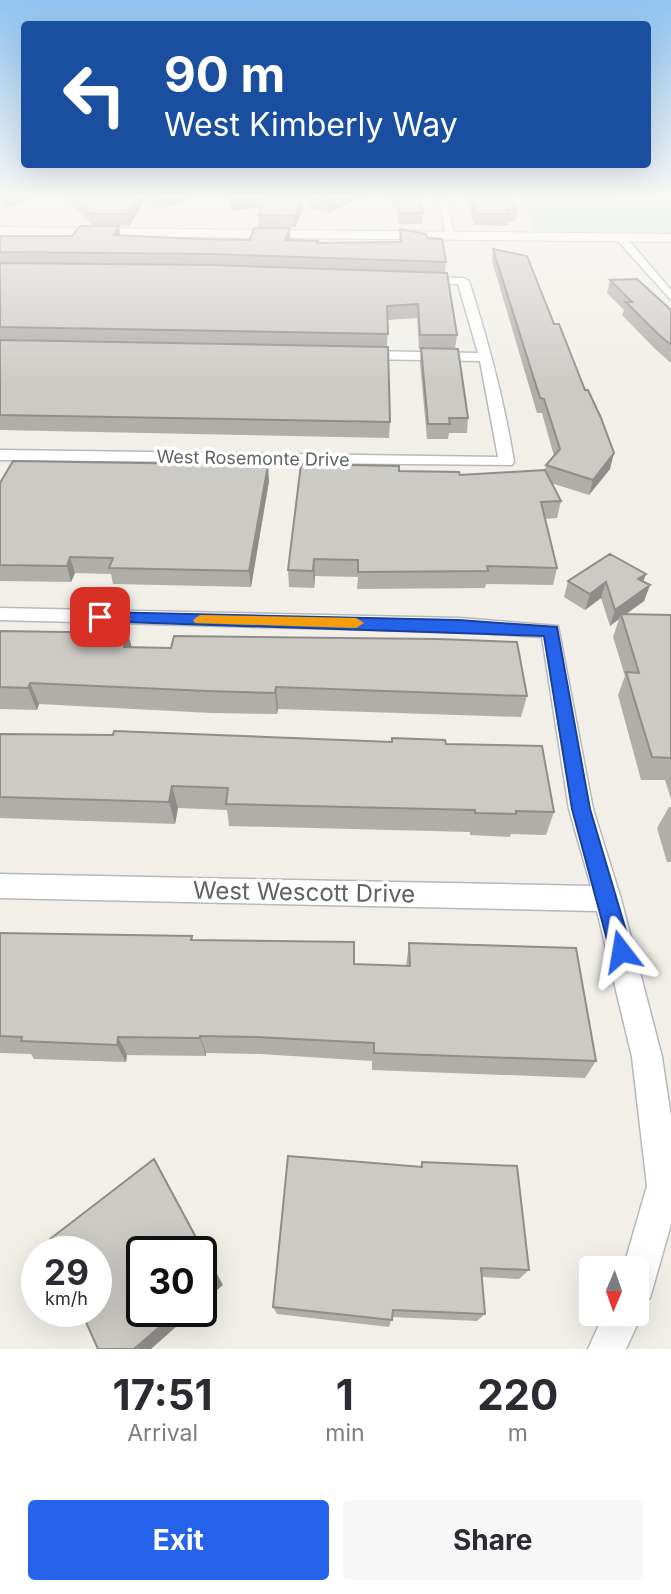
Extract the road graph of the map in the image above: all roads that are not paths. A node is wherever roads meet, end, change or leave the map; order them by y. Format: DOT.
graph roads {
  1 [pos="639,260"];
  2 [pos="411,279"];
  3 [pos="671,298"];
  4 [pos="348,354"];
  5 [pos="487,357"];
  6 [pos="0,455"];
  7 [pos="0,614"];
  8 [pos="0,886"];
  9 [pos="608,899"];
  10 [pos="645,1256"];
  11 [pos="618,1326"];
  12 [pos="607,1349"];
  1 -- 3 [label="street"];
  2 -- 5 [label="street"];
  4 -- 5 [label="street"];
  5 -- 6 [label="street, West Rosemonte Drive"];
  7 -- 9 [label="street"];
  8 -- 9 [label="street, West Wescott Drive"];
  9 -- 10 [label="street"];
  11 -- 12 [label="street"];
}
